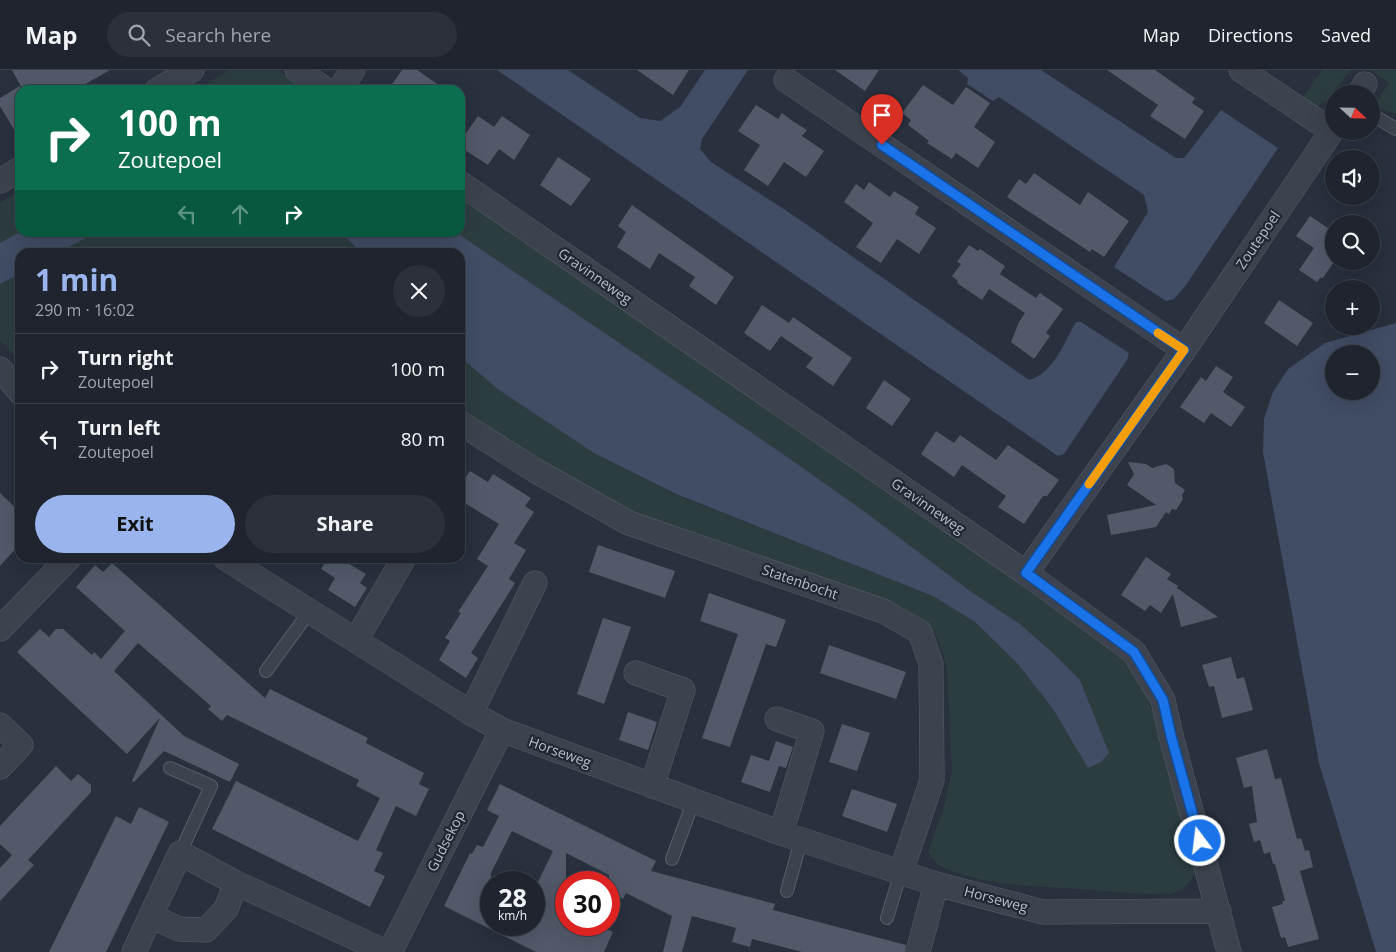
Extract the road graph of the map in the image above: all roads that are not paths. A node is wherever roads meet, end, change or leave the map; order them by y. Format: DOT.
graph roads {
  1 [pos="192,70"];
  2 [pos="297,70"];
  3 [pos="353,70"];
  4 [pos="1241,70"];
  5 [pos="786,80"];
  6 [pos="156,83"];
  7 [pos="319,85"];
  8 [pos="342,85"];
  9 [pos="1380,119"];
  10 [pos="1325,125"];
  11 [pos="1396,129"];
  12 [pos="1326,140"];
  13 [pos="15,173"];
  14 [pos="0,181"];
  15 [pos="465,186"];
  16 [pos="1184,350"];
  17 [pos="0,369"];
  18 [pos="15,386"];
  19 [pos="465,426"];
  20 [pos="64,563"];
  21 [pos="240,563"];
  22 [pos="401,563"];
  23 [pos="1026,573"];
  24 [pos="535,583"];
  25 [pos="310,611"];
  26 [pos="0,629"];
  27 [pos="356,640"];
  28 [pos="266,671"];
  29 [pos="636,674"];
  30 [pos="471,713"];
  31 [pos="777,719"];
  32 [pos="0,725"];
  33 [pos="502,730"];
  34 [pos="0,767"];
  35 [pos="170,768"];
  36 [pos="652,786"];
  37 [pos="693,802"];
  38 [pos="791,836"];
  39 [pos="180,854"];
  40 [pos="672,859"];
  41 [pos="901,872"];
  42 [pos="236,883"];
  43 [pos="936,884"];
  44 [pos="787,891"];
  45 [pos="1219,911"];
  46 [pos="151,916"];
  47 [pos="887,918"];
  48 [pos="134,952"];
  49 [pos="388,952"];
  50 [pos="918,952"];
  51 [pos="1229,952"];
  1 -- 6 [label="street"];
  2 -- 7 [label="street"];
  3 -- 8 [label="street"];
  4 -- 10 [label="street, Zoutepoel"];
  5 -- 16 [label="street"];
  9 -- 11 [label="lane"];
  12 -- 16 [label="street, Zoutepoel"];
  13 -- 14 [label="street"];
  15 -- 23 [label="street, Gravinneweg"];
  16 -- 23 [label="street, Zoutepoel"];
  17 -- 18 [label="street"];
  19 -- 41 [label="street, Statenbocht"];
  20 -- 26 [label="street"];
  21 -- 25 [label="street, Horseweg"];
  22 -- 27 [label="street"];
  23 -- 45 [label="street, Gravinneweg"];
  24 -- 30 [label="street"];
  25 -- 27 [label="street, Horseweg"];
  25 -- 28 [label="lane"];
  27 -- 30 [label="street, Horseweg"];
  29 -- 36 [label="street"];
  30 -- 33 [label="street, Horseweg"];
  31 -- 38 [label="street"];
  32 -- 34 [label="street"];
  33 -- 36 [label="street, Horseweg"];
  33 -- 49 [label="street, Gudsekop"];
  35 -- 39 [label="lane"];
  36 -- 37 [label="street, Horseweg"];
  37 -- 38 [label="street, Horseweg"];
  37 -- 40 [label="lane"];
  38 -- 41 [label="street, Horseweg"];
  38 -- 44 [label="lane"];
  39 -- 42 [label="street, Gudsekop"];
  39 -- 46 [label="street"];
  41 -- 43 [label="street, Horseweg"];
  41 -- 47 [label="lane"];
  42 -- 46 [label="street"];
  42 -- 49 [label="street, Gudsekop"];
  43 -- 45 [label="street, Horseweg"];
  43 -- 50 [label="street"];
  45 -- 51 [label="street, Gravinneweg"];
  46 -- 48 [label="street"];
}
